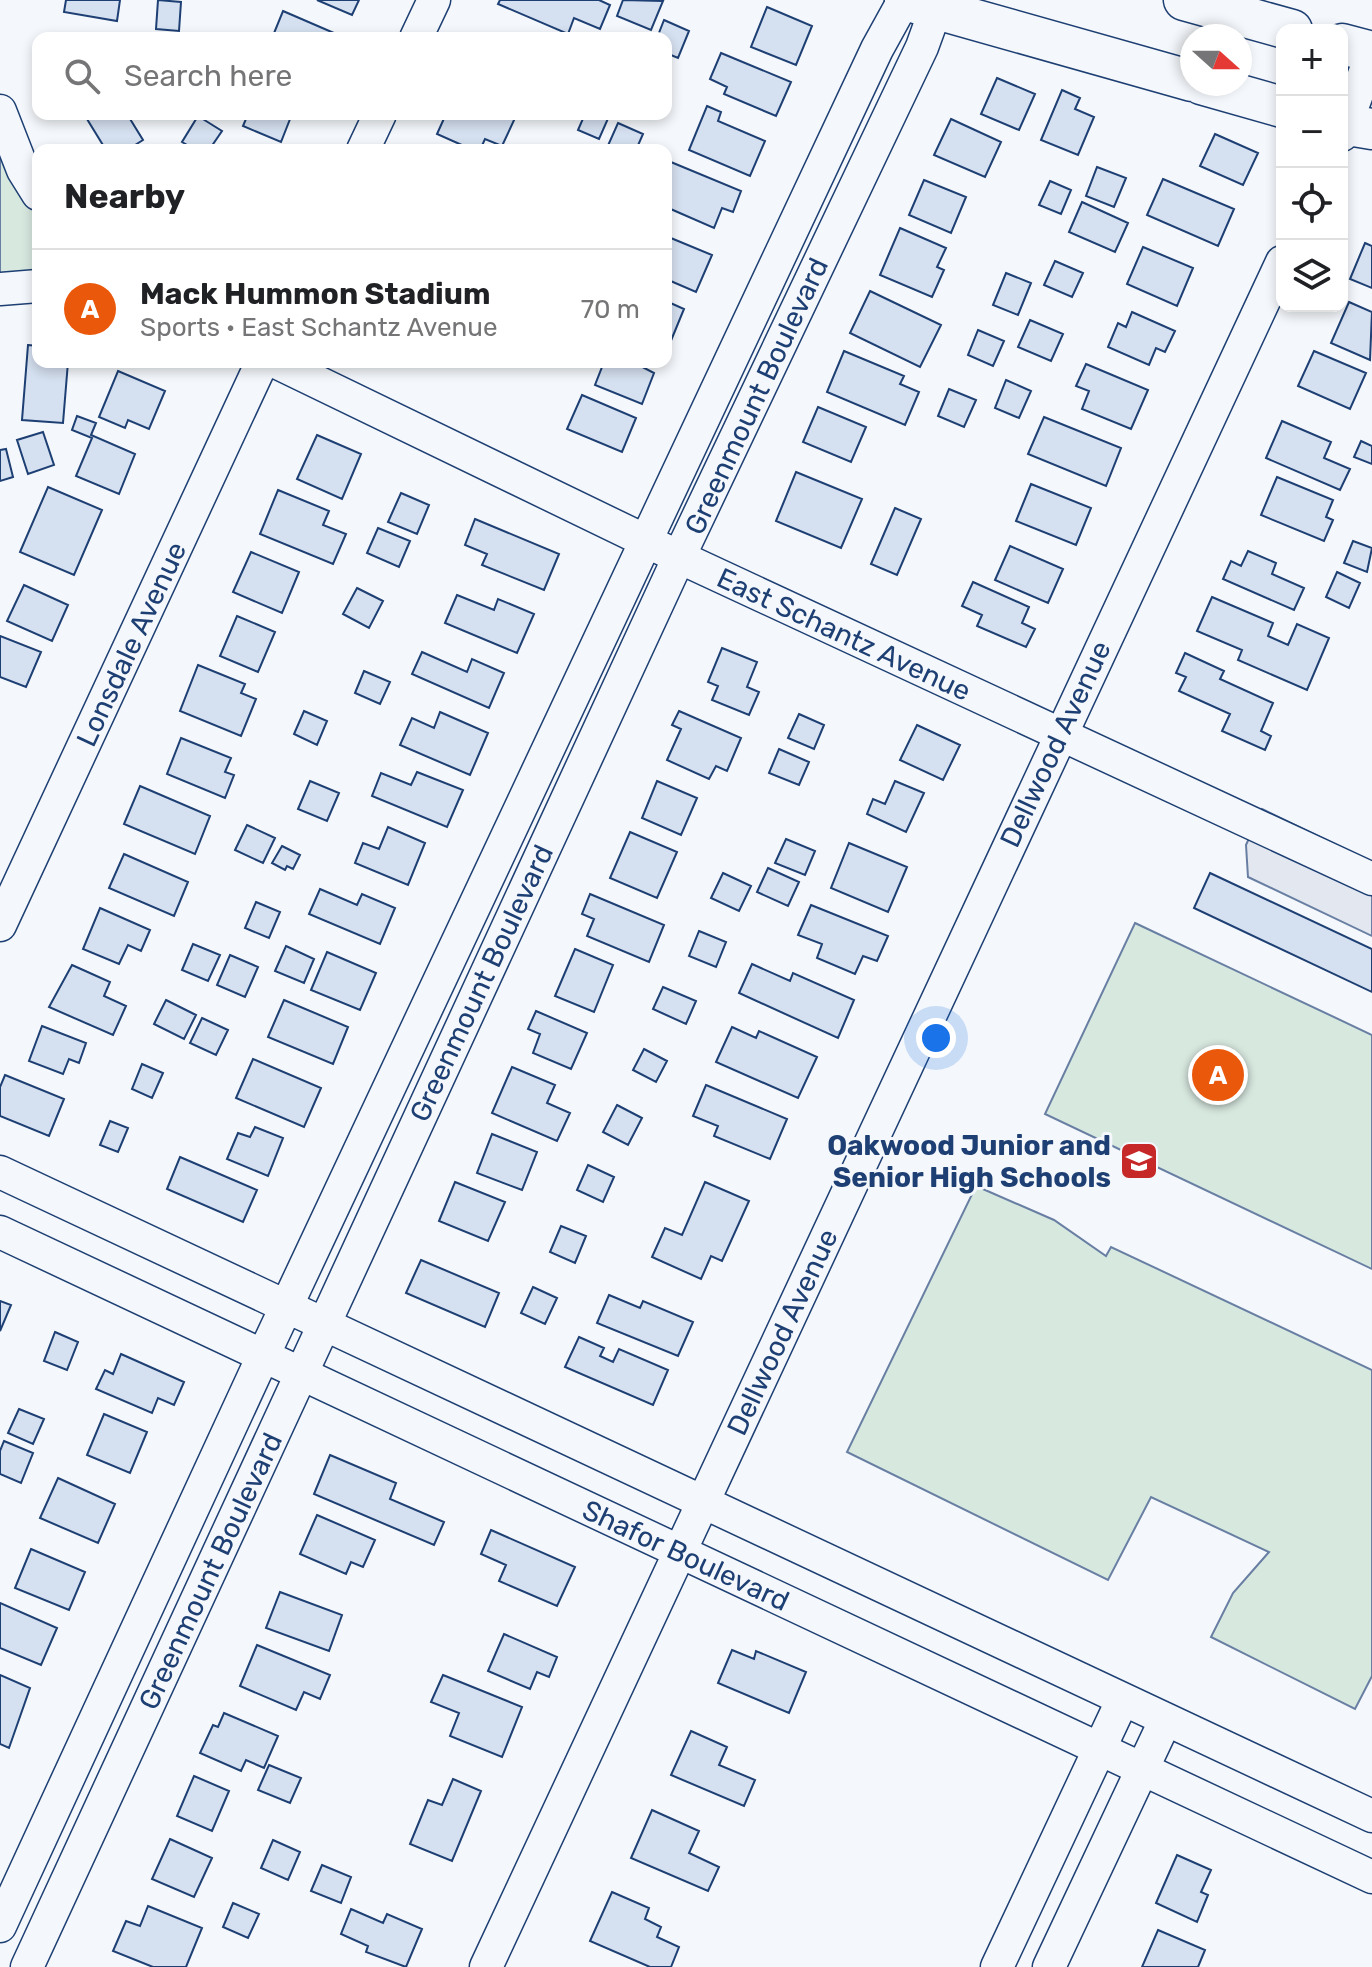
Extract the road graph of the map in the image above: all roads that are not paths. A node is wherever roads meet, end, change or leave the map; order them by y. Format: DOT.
graph roads {
  1 [pos="434,0"];
  2 [pos="1184,0"];
  3 [pos="921,2"];
  4 [pos="1276,26"];
  5 [pos="419,32"];
  6 [pos="1348,46"];
  7 [pos="1372,52"];
  8 [pos="1180,78"];
  9 [pos="1243,96"];
  10 [pos="1276,105"];
  11 [pos="0,111"];
  12 [pos="377,120"];
  13 [pos="1351,129"];
  14 [pos="366,144"];
  15 [pos="32,184"];
  16 [pos="1276,275"];
  17 [pos="32,286"];
  18 [pos="0,289"];
  19 [pos="259,368"];
  20 [pos="288,368"];
  21 [pos="646,541"];
  22 [pos="679,557"];
  23 [pos="1059,734"];
  24 [pos="1372,879"];
  25 [pos="0,925"];
  26 [pos="0,1172"];
  27 [pos="0,1232"];
  28 [pos="287,1308"];
  29 [pos="322,1326"];
  30 [pos="264,1354"];
  31 [pos="303,1372"];
  32 [pos="702,1504"];
  33 [pos="679,1553"];
  34 [pos="1122,1701"];
  35 [pos="1165,1721"];
  36 [pos="1099,1747"];
  37 [pos="1142,1767"];
  38 [pos="1372,1816"];
  39 [pos="1372,1877"];
  40 [pos="0,1926"];
  41 [pos="27,1967"];
  42 [pos="486,1967"];
  43 [pos="997,1967"];
  44 [pos="1049,1967"];
  1 -- 5 [label="street"];
  2 -- 4 [label="main road"];
  3 -- 8 [label="main road"];
  3 -- 21 [label="street, Greenmount Boulevard"];
  3 -- 22 [label="street, Greenmount Boulevard"];
  6 -- 7 [label="main road"];
  7 -- 13 [label="street"];
  9 -- 10 [label="main road"];
  11 -- 15 [label="street"];
  12 -- 14 [label="street"];
  16 -- 23 [label="street, Dellwood Avenue"];
  17 -- 18 [label="street"];
  19 -- 25 [label="street, Lonsdale Avenue"];
  20 -- 21 [label="street, East Schantz Avenue"];
  21 -- 22 [label="street, East Schantz Avenue"];
  21 -- 28 [label="street, Greenmount Boulevard"];
  22 -- 23 [label="street, East Schantz Avenue"];
  22 -- 29 [label="street, Greenmount Boulevard"];
  23 -- 24 [label="street, East Schantz Avenue"];
  23 -- 32 [label="street, Dellwood Avenue"];
  26 -- 28 [label="street, Shafor Boulevard"];
  27 -- 30 [label="street, Shafor Boulevard"];
  28 -- 29 [label="street, Shafor Boulevard"];
  28 -- 30 [label="street, Greenmount Boulevard"];
  29 -- 31 [label="street, Greenmount Boulevard"];
  29 -- 32 [label="street, Shafor Boulevard"];
  30 -- 31 [label="street, Shafor Boulevard"];
  30 -- 40 [label="street, Greenmount Boulevard"];
  31 -- 33 [label="street, Shafor Boulevard"];
  31 -- 41 [label="street, Greenmount Boulevard"];
  32 -- 33 [label="street, Dellwood Avenue"];
  32 -- 34 [label="street, Shafor Boulevard"];
  33 -- 36 [label="street, Shafor Boulevard"];
  33 -- 42 [label="street, Dellwood Avenue"];
  34 -- 35 [label="street, Shafor Boulevard"];
  34 -- 36 [label="street"];
  35 -- 37 [label="street"];
  35 -- 38 [label="street, Shafor Boulevard"];
  36 -- 37 [label="street, Shafor Boulevard"];
  36 -- 43 [label="street"];
  37 -- 39 [label="street, Shafor Boulevard"];
  37 -- 44 [label="street"];
}
